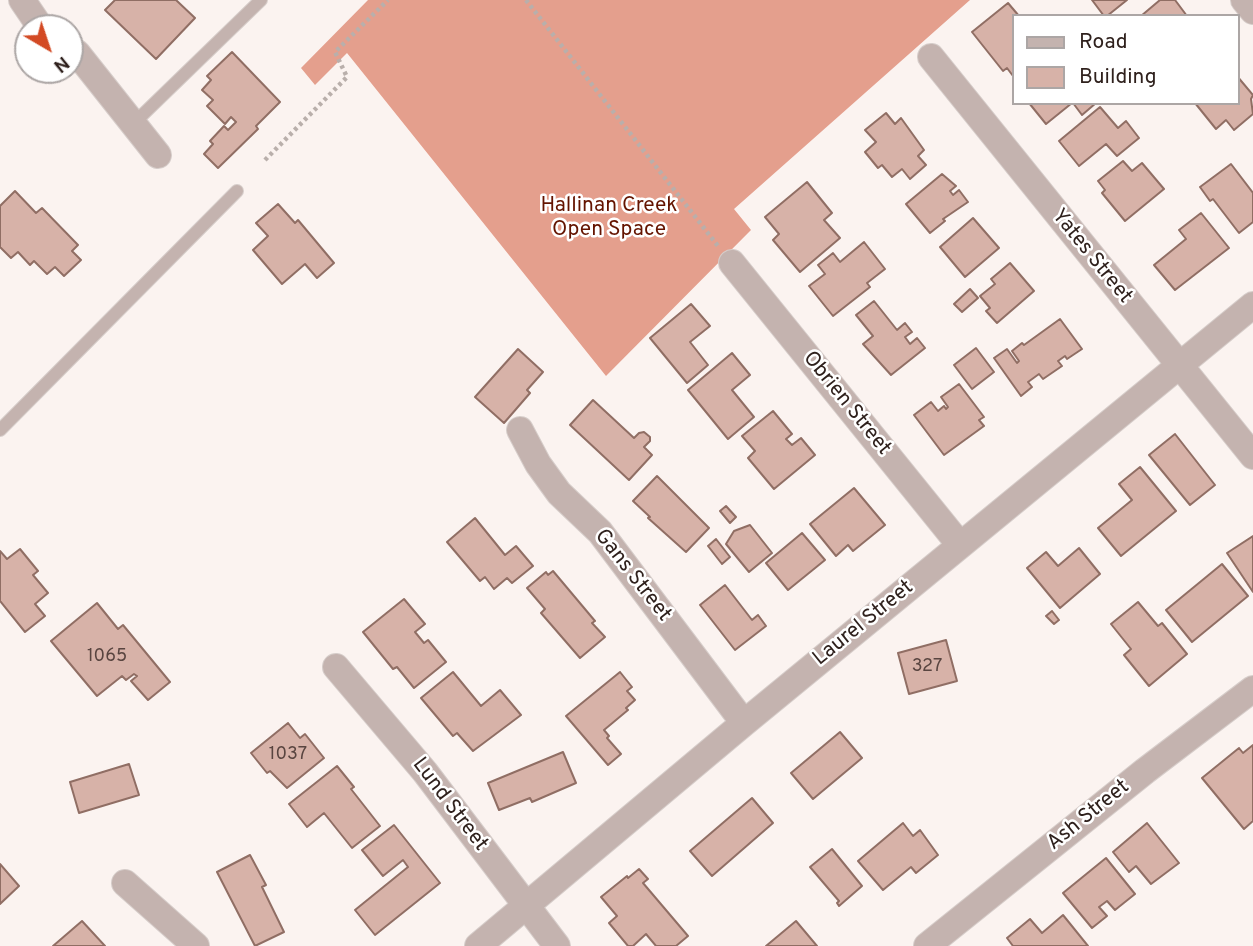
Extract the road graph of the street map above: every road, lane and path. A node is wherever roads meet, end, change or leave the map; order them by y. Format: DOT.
graph roads {
  1 [pos="261,0"];
  2 [pos="388,0"];
  3 [pos="526,0"];
  4 [pos="1244,0"];
  5 [pos="1253,11"];
  6 [pos="931,57"];
  7 [pos="84,62"];
  8 [pos="133,124"];
  9 [pos="158,155"];
  10 [pos="265,160"];
  11 [pos="237,191"];
  12 [pos="732,263"];
  13 [pos="1253,305"];
  14 [pos="1178,365"];
  15 [pos="0,430"];
  16 [pos="520,430"];
  17 [pos="1253,456"];
  18 [pos="960,545"];
  19 [pos="336,667"];
  20 [pos="1253,689"];
  21 [pos="744,723"];
  22 [pos="125,883"];
  23 [pos="526,907"];
  24 [pos="196,946"];
  25 [pos="478,946"];
  26 [pos="557,946"];
  27 [pos="927,946"];
  1 -- 8 [label="lane"];
  2 -- 10 [label="path"];
  3 -- 12 [label="path"];
  4 -- 5 [label="street"];
  6 -- 14 [label="street, Yates Street"];
  7 -- 8 [label="street"];
  8 -- 9 [label="street"];
  11 -- 15 [label="lane"];
  12 -- 18 [label="street, Obrien Street"];
  13 -- 14 [label="street, Laurel Street"];
  14 -- 17 [label="street, Yates Street"];
  14 -- 18 [label="street, Laurel Street"];
  16 -- 21 [label="street, Gans Street"];
  18 -- 21 [label="street, Laurel Street"];
  19 -- 23 [label="street, Lund Street"];
  20 -- 27 [label="street, Ash Street"];
  21 -- 23 [label="street, Laurel Street"];
  22 -- 24 [label="street"];
  23 -- 25 [label="street, Laurel Street"];
  23 -- 26 [label="street, Lund Street"];
}
